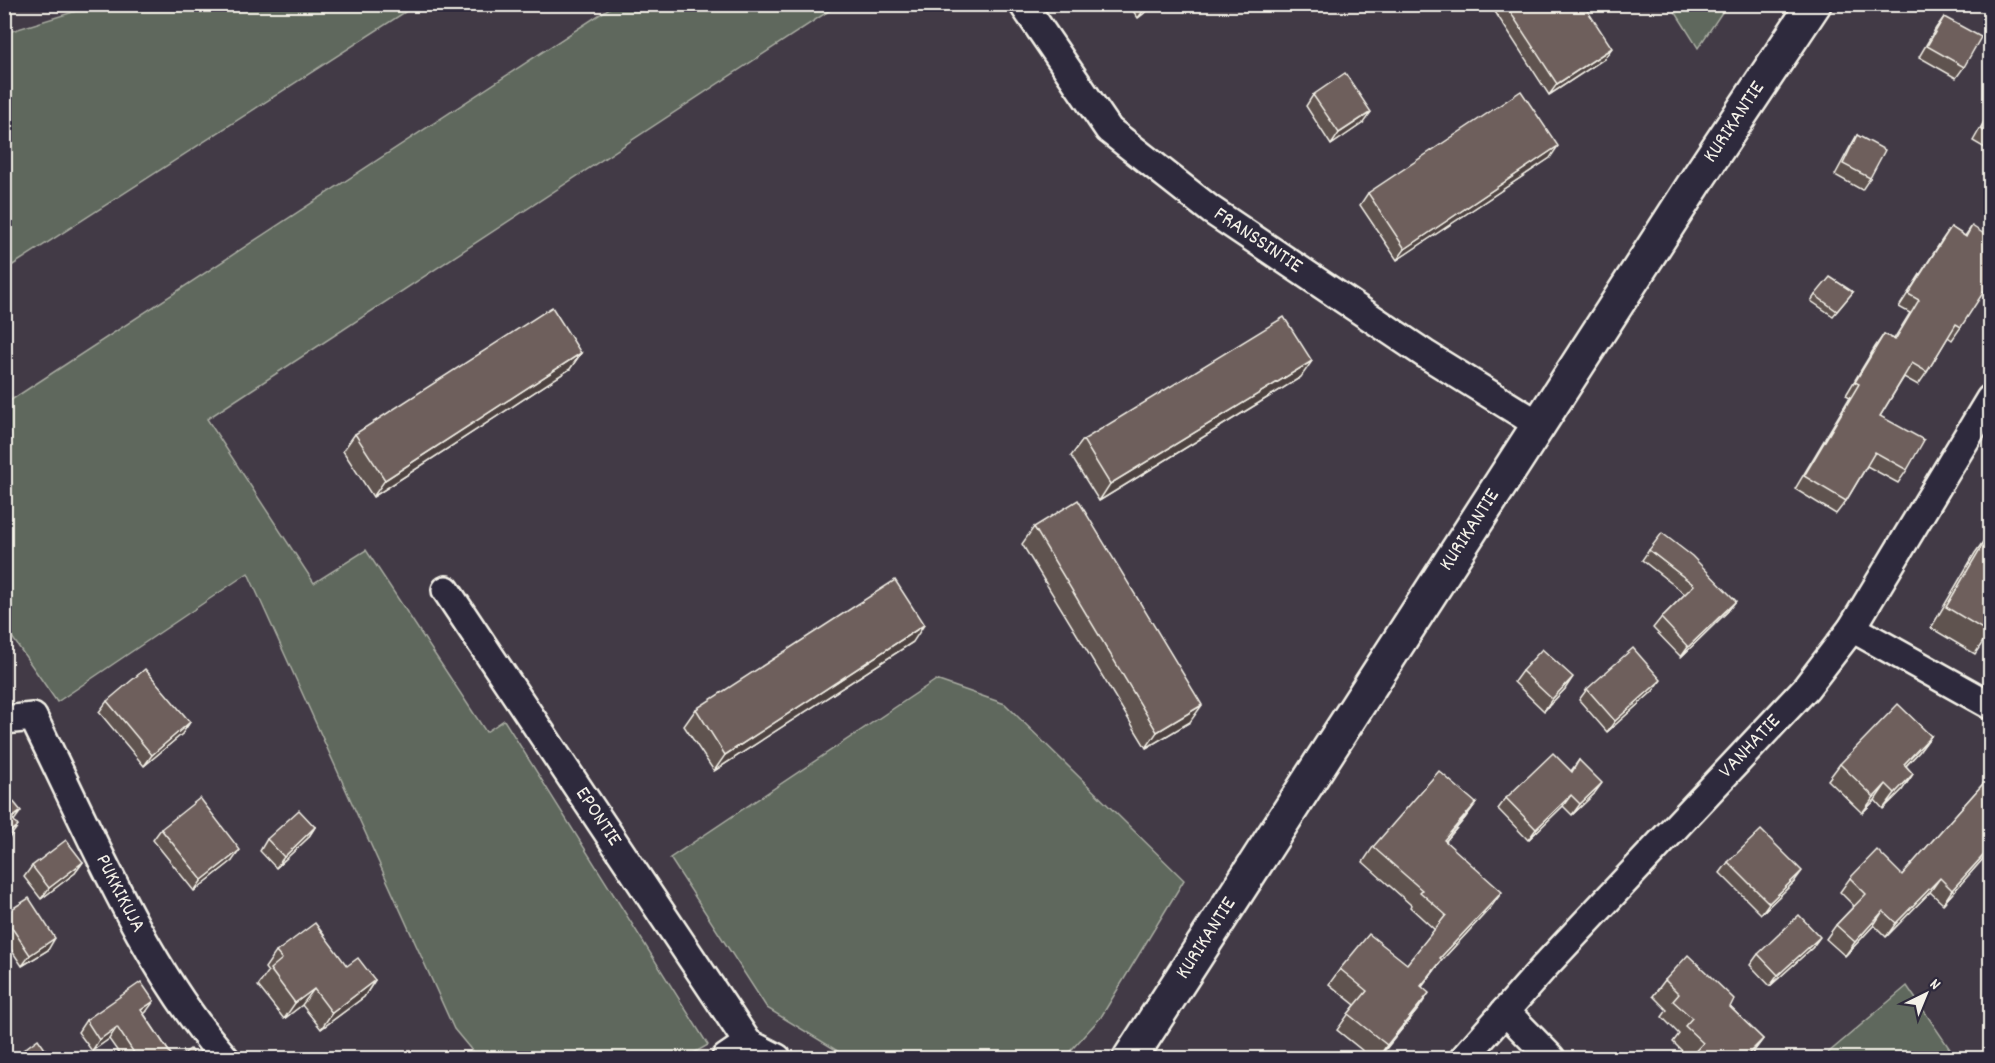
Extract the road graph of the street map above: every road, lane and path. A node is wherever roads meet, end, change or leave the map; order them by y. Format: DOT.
graph roads {
  1 [pos="1023,4"];
  2 [pos="1814,4"];
  3 [pos="1990,399"];
  4 [pos="1541,426"];
  5 [pos="446,590"];
  6 [pos="1852,628"];
  7 [pos="1990,705"];
  8 [pos="4,720"];
  9 [pos="1505,1011"];
  10 [pos="748,1043"];
  11 [pos="225,1059"];
  12 [pos="726,1059"];
  13 [pos="777,1059"];
  14 [pos="1130,1059"];
  15 [pos="1464,1059"];
  16 [pos="1551,1059"];
  1 -- 4 [label="street, FRANSSINTIE"];
  2 -- 4 [label="street, KURIKANTIE"];
  3 -- 6 [label="street, VANHATIE"];
  4 -- 14 [label="street, KURIKANTIE"];
  5 -- 10 [label="street, EPONTIE"];
  6 -- 7 [label="street"];
  6 -- 9 [label="street, VANHATIE"];
  8 -- 11 [label="street, PUKKIKUJA"];
  9 -- 15 [label="street, VANHATIE"];
  9 -- 16 [label="street"];
  10 -- 12 [label="street"];
  10 -- 13 [label="street"];
}
